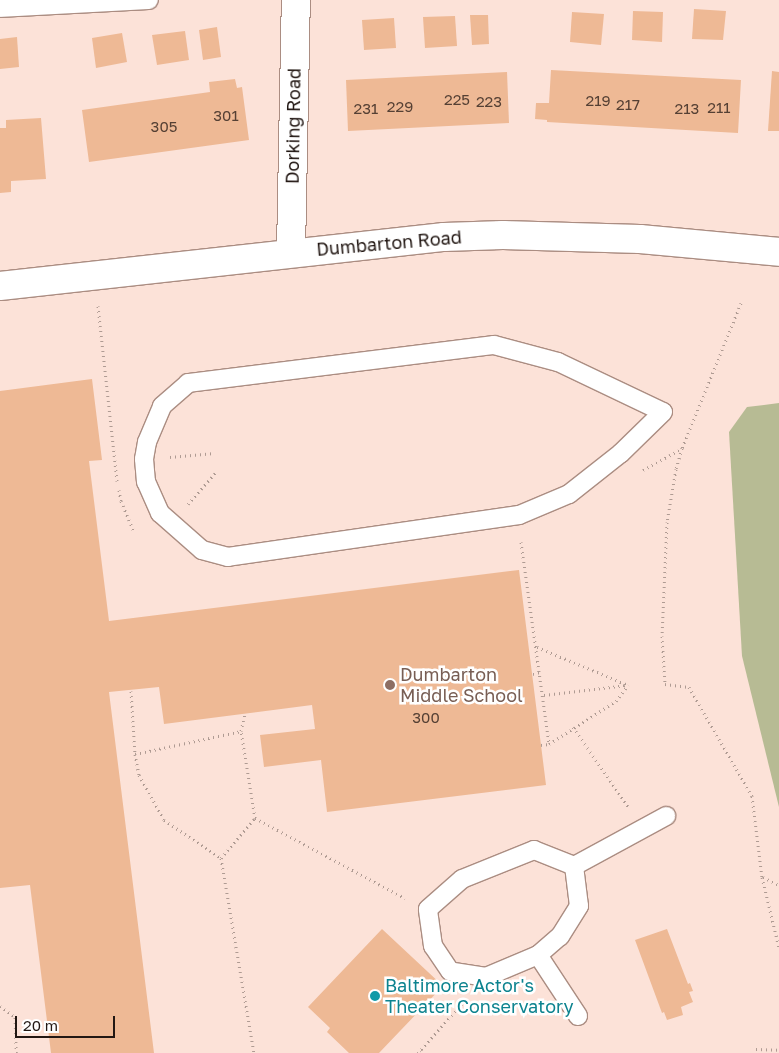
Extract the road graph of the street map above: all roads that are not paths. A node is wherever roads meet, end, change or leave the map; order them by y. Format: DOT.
graph roads {
  1 [pos="149,0"];
  2 [pos="296,0"];
  3 [pos="0,8"];
  4 [pos="290,252"];
  5 [pos="779,252"];
  6 [pos="0,286"];
  7 [pos="171,524"];
  8 [pos="666,816"];
  9 [pos="574,866"];
  10 [pos="538,955"];
  11 [pos="578,1016"];
  1 -- 3 [label="lane"];
  2 -- 4 [label="street, Dorking Road"];
  4 -- 5 [label="street, Dumbarton Road"];
  4 -- 6 [label="street, Dumbarton Road"];
  7 -- 7 [label="lane"];
  8 -- 9 [label="lane"];
  9 -- 10 [label="lane"];
  9 -- 10 [label="lane"];
  10 -- 11 [label="lane"];
}
